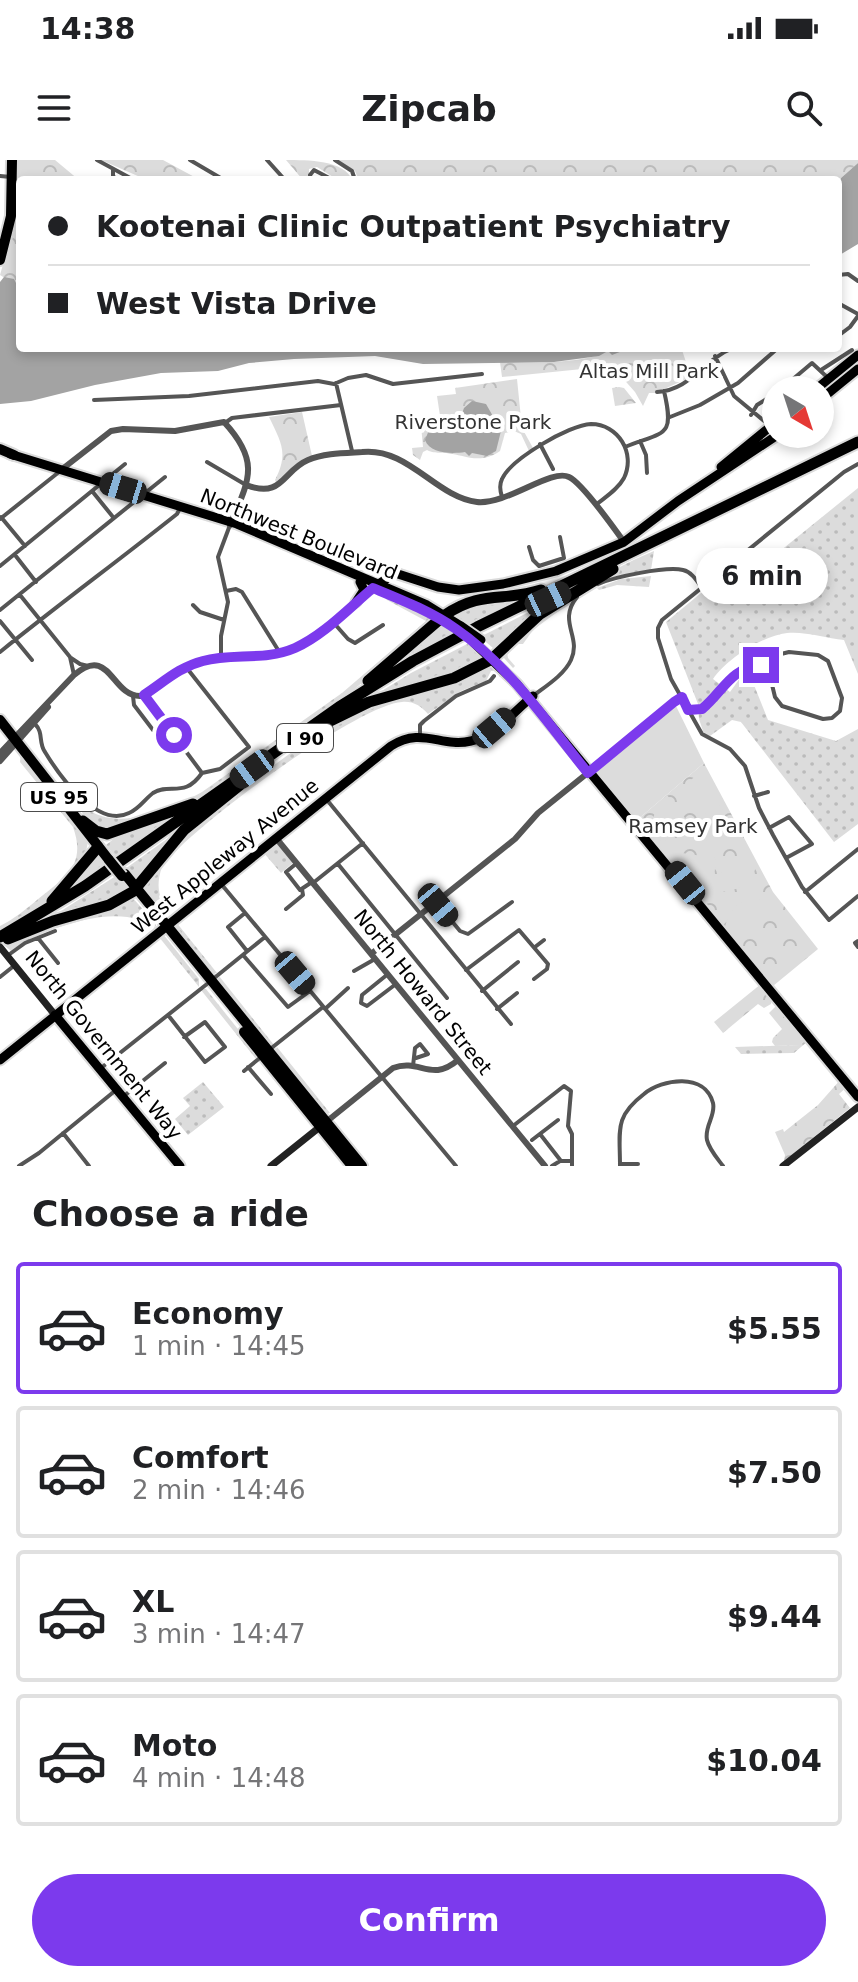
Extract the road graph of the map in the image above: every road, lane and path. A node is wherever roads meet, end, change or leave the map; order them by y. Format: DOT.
graph roads {
  1 [pos="12,160"];
  2 [pos="97,160"];
  3 [pos="190,160"];
  4 [pos="267,160"];
  5 [pos="335,160"];
  6 [pos="113,170"];
  7 [pos="0,176"];
  8 [pos="113,176"];
  9 [pos="126,176"];
  10 [pos="217,176"];
  11 [pos="281,176"];
  12 [pos="311,176"];
  13 [pos="326,176"];
  14 [pos="354,176"];
  15 [pos="13,177"];
  16 [pos="0,260"];
  17 [pos="858,315"];
  18 [pos="842,333"];
  19 [pos="724,352"];
  20 [pos="774,352"];
  21 [pos="855,353"];
  22 [pos="715,356"];
  23 [pos="858,369"];
  24 [pos="821,370"];
  25 [pos="482,374"];
  26 [pos="797,376"];
  27 [pos="826,376"];
  28 [pos="832,376"];
  29 [pos="336,383"];
  30 [pos="729,388"];
  31 [pos="834,389"];
  32 [pos="664,391"];
  33 [pos="657,392"];
  34 [pos="94,400"];
  35 [pos="762,402"];
  36 [pos="341,405"];
  37 [pos="752,413"];
  38 [pos="670,417"];
  39 [pos="762,420"];
  40 [pos="225,423"];
  41 [pos="762,438"];
  42 [pos="640,441"];
  43 [pos="858,442"];
  44 [pos="540,444"];
  45 [pos="625,447"];
  46 [pos="858,449"];
  47 [pos="0,451"];
  48 [pos="352,453"];
  49 [pos="14,455"];
  50 [pos="207,462"];
  51 [pos="125,464"];
  52 [pos="858,464"];
  53 [pos="553,469"];
  54 [pos="61,470"];
  55 [pos="647,473"];
  56 [pos="165,477"];
  57 [pos="246,485"];
  58 [pos="98,486"];
  59 [pos="142,495"];
  60 [pos="502,499"];
  61 [pos="595,505"];
  62 [pos="181,508"];
  63 [pos="1,518"];
  64 [pos="113,518"];
  65 [pos="231,524"];
  66 [pos="560,537"];
  67 [pos="624,542"];
  68 [pos="656,544"];
  69 [pos="25,546"];
  70 [pos="529,547"];
  71 [pos="14,554"];
  72 [pos="612,561"];
  73 [pos="627,561"];
  74 [pos="0,566"];
  75 [pos="409,576"];
  76 [pos="36,582"];
  77 [pos="369,583"];
  78 [pos="702,588"];
  79 [pos="226,591"];
  80 [pos="20,595"];
  81 [pos="356,602"];
  82 [pos="193,605"];
  83 [pos="427,605"];
  84 [pos="0,610"];
  85 [pos="442,617"];
  86 [pos="40,620"];
  87 [pos="224,620"];
  88 [pos="0,621"];
  89 [pos="333,622"];
  90 [pos="383,625"];
  91 [pos="15,640"];
  92 [pos="0,652"];
  93 [pos="280,653"];
  94 [pos="70,657"];
  95 [pos="494,657"];
  96 [pos="221,658"];
  97 [pos="32,660"];
  98 [pos="767,664"];
  99 [pos="88,666"];
  100 [pos="186,667"];
  101 [pos="74,675"];
  102 [pos="494,676"];
  103 [pos="144,695"];
  104 [pos="133,696"];
  105 [pos="54,697"];
  106 [pos="682,697"];
  107 [pos="531,698"];
  108 [pos="688,710"];
  109 [pos="0,720"];
  110 [pos="323,722"];
  111 [pos="34,723"];
  112 [pos="153,730"];
  113 [pos="420,736"];
  114 [pos="14,738"];
  115 [pos="0,753"];
  116 [pos="0,761"];
  117 [pos="590,772"];
  118 [pos="202,773"];
  119 [pos="250,773"];
  120 [pos="768,792"];
  121 [pos="754,796"];
  122 [pos="326,798"];
  123 [pos="83,821"];
  124 [pos="126,828"];
  125 [pos="769,828"];
  126 [pos="276,838"];
  127 [pos="363,843"];
  128 [pos="100,845"];
  129 [pos="858,849"];
  130 [pos="786,858"];
  131 [pos="297,863"];
  132 [pos="338,864"];
  133 [pos="313,882"];
  134 [pos="220,883"];
  135 [pos="302,889"];
  136 [pos="135,890"];
  137 [pos="805,892"];
  138 [pos="858,896"];
  139 [pos="436,902"];
  140 [pos="512,902"];
  141 [pos="286,909"];
  142 [pos="245,913"];
  143 [pos="420,914"];
  144 [pos="165,926"];
  145 [pos="55,931"];
  146 [pos="395,934"];
  147 [pos="265,937"];
  148 [pos="38,938"];
  149 [pos="544,940"];
  150 [pos="4,944"];
  151 [pos="535,947"];
  152 [pos="245,953"];
  153 [pos="373,956"];
  154 [pos="518,962"];
  155 [pos="58,963"];
  156 [pos="15,965"];
  157 [pos="466,970"];
  158 [pos="354,971"];
  159 [pos="388,974"];
  160 [pos="0,977"];
  161 [pos="534,979"];
  162 [pos="209,982"];
  163 [pos="396,984"];
  164 [pos="348,988"];
  165 [pos="310,991"];
  166 [pos="482,991"];
  167 [pos="517,993"];
  168 [pos="447,998"];
  169 [pos="324,1008"];
  170 [pos="497,1009"];
  171 [pos="55,1015"];
  172 [pos="168,1015"];
  173 [pos="511,1024"];
  174 [pos="184,1037"];
  175 [pos="266,1053"];
  176 [pos="0,1060"];
  177 [pos="458,1060"];
  178 [pos="165,1063"];
  179 [pos="99,1070"];
  180 [pos="381,1076"];
  181 [pos="119,1094"];
  182 [pos="271,1094"];
  183 [pos="858,1094"];
  184 [pos="858,1107"];
  185 [pos="558,1120"];
  186 [pos="323,1124"];
  187 [pos="513,1126"];
  188 [pos="63,1133"];
  189 [pos="540,1134"];
  190 [pos="532,1140"];
  191 [pos="561,1161"];
  192 [pos="572,1163"];
  193 [pos="638,1164"];
  194 [pos="620,1165"];
  195 [pos="19,1166"];
  196 [pos="89,1166"];
  197 [pos="180,1166"];
  198 [pos="271,1166"];
  199 [pos="352,1166"];
  200 [pos="362,1166"];
  201 [pos="456,1166"];
  202 [pos="545,1166"];
  203 [pos="552,1166"];
  204 [pos="723,1166"];
  205 [pos="783,1166"];
  1 -- 15 [label="highway"];
  2 -- 6 [label="street"];
  3 -- 10 [label="street"];
  4 -- 11 [label="street"];
  5 -- 14 [label="street"];
  6 -- 8 [label="street"];
  6 -- 9 [label="street"];
  7 -- 15 [label="street"];
  12 -- 13 [label="street"];
  15 -- 16 [label="highway"];
  17 -- 18 [label="street"];
  19 -- 22 [label="street"];
  20 -- 30 [label="street"];
  21 -- 24 [label="street"];
  21 -- 28 [label="main road"];
  22 -- 30 [label="street"];
  22 -- 32 [label="street"];
  23 -- 31 [label="main road"];
  24 -- 26 [label="street"];
  24 -- 27 [label="street"];
  25 -- 29 [label="street"];
  29 -- 34 [label="street"];
  29 -- 36 [label="street"];
  30 -- 37 [label="street"];
  30 -- 38 [label="street"];
  32 -- 33 [label="street"];
  32 -- 38 [label="street"];
  35 -- 37 [label="street"];
  36 -- 40 [label="street"];
  36 -- 48 [label="street"];
  37 -- 39 [label="street"];
  38 -- 42 [label="street"];
  40 -- 54 [label="street"];
  40 -- 57 [label="street"];
  41 -- 67 [label="main road"];
  42 -- 45 [label="street"];
  42 -- 55 [label="street"];
  43 -- 68 [label="highway, I 90"];
  44 -- 45 [label="street"];
  44 -- 53 [label="street"];
  44 -- 60 [label="street"];
  45 -- 61 [label="street"];
  46 -- 68 [label="highway, I 90"];
  47 -- 49 [label="highway"];
  47 -- 54 [label="main road, Northwest Boulevard"];
  48 -- 57 [label="street"];
  48 -- 60 [label="street"];
  49 -- 54 [label="main road, Northwest Boulevard"];
  50 -- 57 [label="street"];
  51 -- 58 [label="street"];
  52 -- 78 [label="street"];
  54 -- 58 [label="main road, Northwest Boulevard"];
  54 -- 63 [label="street"];
  56 -- 59 [label="street"];
  57 -- 65 [label="street"];
  58 -- 59 [label="main road, Northwest Boulevard"];
  58 -- 64 [label="street"];
  58 -- 69 [label="street"];
  59 -- 62 [label="main road, Northwest Boulevard"];
  59 -- 64 [label="street"];
  60 -- 61 [label="street"];
  61 -- 67 [label="street"];
  62 -- 65 [label="main road, Northwest Boulevard"];
  62 -- 86 [label="street"];
  63 -- 69 [label="street"];
  64 -- 76 [label="street"];
  65 -- 77 [label="main road, Northwest Boulevard"];
  65 -- 79 [label="street"];
  66 -- 70 [label="street"];
  67 -- 75 [label="main road"];
  68 -- 72 [label="highway, I 90"];
  68 -- 73 [label="highway, I 90"];
  69 -- 71 [label="street"];
  71 -- 74 [label="street"];
  71 -- 76 [label="street"];
  72 -- 85 [label="highway"];
  72 -- 110 [label="highway, I 90"];
  73 -- 95 [label="highway, I 90"];
  73 -- 110 [label="highway, I 90"];
  75 -- 77 [label="main road"];
  75 -- 83 [label="main road"];
  76 -- 80 [label="street"];
  77 -- 81 [label="main road"];
  77 -- 83 [label="main road, Northwest Boulevard"];
  77 -- 85 [label="main road, Northwest Boulevard"];
  78 -- 106 [label="street"];
  78 -- 107 [label="street"];
  79 -- 87 [label="street"];
  79 -- 93 [label="street"];
  80 -- 84 [label="street"];
  80 -- 86 [label="street"];
  81 -- 89 [label="street"];
  82 -- 87 [label="street"];
  83 -- 85 [label="main road, Northwest Boulevard"];
  85 -- 95 [label="main road, bridge"];
  85 -- 110 [label="highway, I 90"];
  86 -- 91 [label="street"];
  86 -- 94 [label="street"];
  87 -- 96 [label="street"];
  88 -- 91 [label="street"];
  89 -- 90 [label="street"];
  89 -- 93 [label="street"];
  91 -- 92 [label="street"];
  91 -- 97 [label="street"];
  93 -- 96 [label="street"];
  94 -- 99 [label="street"];
  94 -- 101 [label="street"];
  95 -- 107 [label="main road"];
  95 -- 110 [label="highway"];
  96 -- 100 [label="street"];
  98 -- 98 [label="street"];
  98 -- 108 [label="street"];
  99 -- 101 [label="street"];
  99 -- 104 [label="street"];
  100 -- 103 [label="street"];
  100 -- 118 [label="street"];
  101 -- 105 [label="street"];
  102 -- 113 [label="street"];
  103 -- 104 [label="street"];
  103 -- 118 [label="street"];
  104 -- 112 [label="street"];
  105 -- 111 [label="street"];
  105 -- 114 [label="street"];
  106 -- 108 [label="street"];
  106 -- 117 [label="street"];
  107 -- 113 [label="main road"];
  107 -- 117 [label="main road"];
  108 -- 121 [label="street"];
  109 -- 114 [label="highway, US 95"];
  110 -- 119 [label="highway, I 90"];
  111 -- 114 [label="street"];
  111 -- 118 [label="street"];
  113 -- 122 [label="main road, West Appleway Avenue"];
  114 -- 115 [label="street"];
  114 -- 116 [label="street"];
  114 -- 123 [label="highway, US 95"];
  114 -- 128 [label="highway, US 95"];
  117 -- 139 [label="street"];
  117 -- 183 [label="main road"];
  119 -- 124 [label="highway"];
  119 -- 136 [label="highway, I 90"];
  119 -- 150 [label="highway, I 90"];
  120 -- 121 [label="street"];
  121 -- 125 [label="street"];
  122 -- 126 [label="main road, West Appleway Avenue"];
  122 -- 127 [label="street"];
  123 -- 124 [label="highway"];
  123 -- 128 [label="highway, US 95"];
  124 -- 128 [label="highway"];
  125 -- 130 [label="street"];
  125 -- 130 [label="street"];
  126 -- 131 [label="street, North Howard Street"];
  126 -- 134 [label="main road, West Appleway Avenue"];
  127 -- 132 [label="street"];
  127 -- 143 [label="street"];
  128 -- 136 [label="highway, US 95, bridge"];
  128 -- 150 [label="highway"];
  129 -- 137 [label="street"];
  130 -- 137 [label="street"];
  131 -- 133 [label="street, North Howard Street"];
  131 -- 135 [label="street"];
  132 -- 133 [label="street"];
  132 -- 146 [label="street"];
  133 -- 135 [label="street"];
  133 -- 153 [label="street, North Howard Street"];
  134 -- 142 [label="street"];
  134 -- 144 [label="main road, West Appleway Avenue"];
  135 -- 141 [label="street"];
  136 -- 144 [label="highway, US 95"];
  136 -- 150 [label="highway"];
  137 -- 138 [label="street"];
  139 -- 140 [label="street"];
  139 -- 143 [label="street"];
  142 -- 147 [label="street"];
  142 -- 152 [label="street"];
  143 -- 146 [label="street"];
  143 -- 157 [label="street"];
  144 -- 162 [label="highway, US 95"];
  144 -- 171 [label="main road, West Appleway Avenue"];
  145 -- 148 [label="street"];
  146 -- 153 [label="street"];
  146 -- 168 [label="street"];
  147 -- 152 [label="street"];
  147 -- 165 [label="street"];
  148 -- 150 [label="street"];
  148 -- 155 [label="street"];
  149 -- 151 [label="street"];
  150 -- 156 [label="main road, North Government Way"];
  151 -- 157 [label="street"];
  151 -- 161 [label="street"];
  152 -- 162 [label="street"];
  152 -- 165 [label="street"];
  153 -- 158 [label="street"];
  153 -- 159 [label="street, North Howard Street"];
  154 -- 166 [label="street"];
  156 -- 160 [label="street"];
  156 -- 171 [label="main road, North Government Way"];
  157 -- 166 [label="street"];
  159 -- 163 [label="street, North Howard Street"];
  159 -- 163 [label="street"];
  162 -- 172 [label="street"];
  162 -- 175 [label="highway, US 95"];
  163 -- 177 [label="street, North Howard Street"];
  164 -- 169 [label="street"];
  165 -- 169 [label="street"];
  166 -- 170 [label="street"];
  167 -- 170 [label="street"];
  169 -- 175 [label="street"];
  169 -- 180 [label="street"];
  170 -- 173 [label="street"];
  171 -- 176 [label="main road, West Appleway Avenue"];
  171 -- 179 [label="main road, North Government Way"];
  172 -- 174 [label="street"];
  172 -- 179 [label="street"];
  174 -- 174 [label="street"];
  175 -- 182 [label="street"];
  175 -- 186 [label="highway, US 95"];
  177 -- 180 [label="street"];
  177 -- 187 [label="street, North Howard Street"];
  178 -- 181 [label="street"];
  179 -- 181 [label="main road, North Government Way"];
  180 -- 186 [label="street"];
  180 -- 201 [label="street"];
  181 -- 188 [label="street"];
  181 -- 197 [label="main road, North Government Way"];
  184 -- 205 [label="main road"];
  185 -- 189 [label="street"];
  186 -- 198 [label="main road"];
  186 -- 199 [label="highway, US 95"];
  186 -- 200 [label="highway, US 95"];
  187 -- 192 [label="street"];
  187 -- 202 [label="street, North Howard Street"];
  188 -- 195 [label="street"];
  188 -- 196 [label="street"];
  189 -- 190 [label="street"];
  189 -- 191 [label="street"];
  191 -- 192 [label="street"];
  191 -- 203 [label="street"];
  193 -- 194 [label="street"];
  194 -- 204 [label="street"];
}
